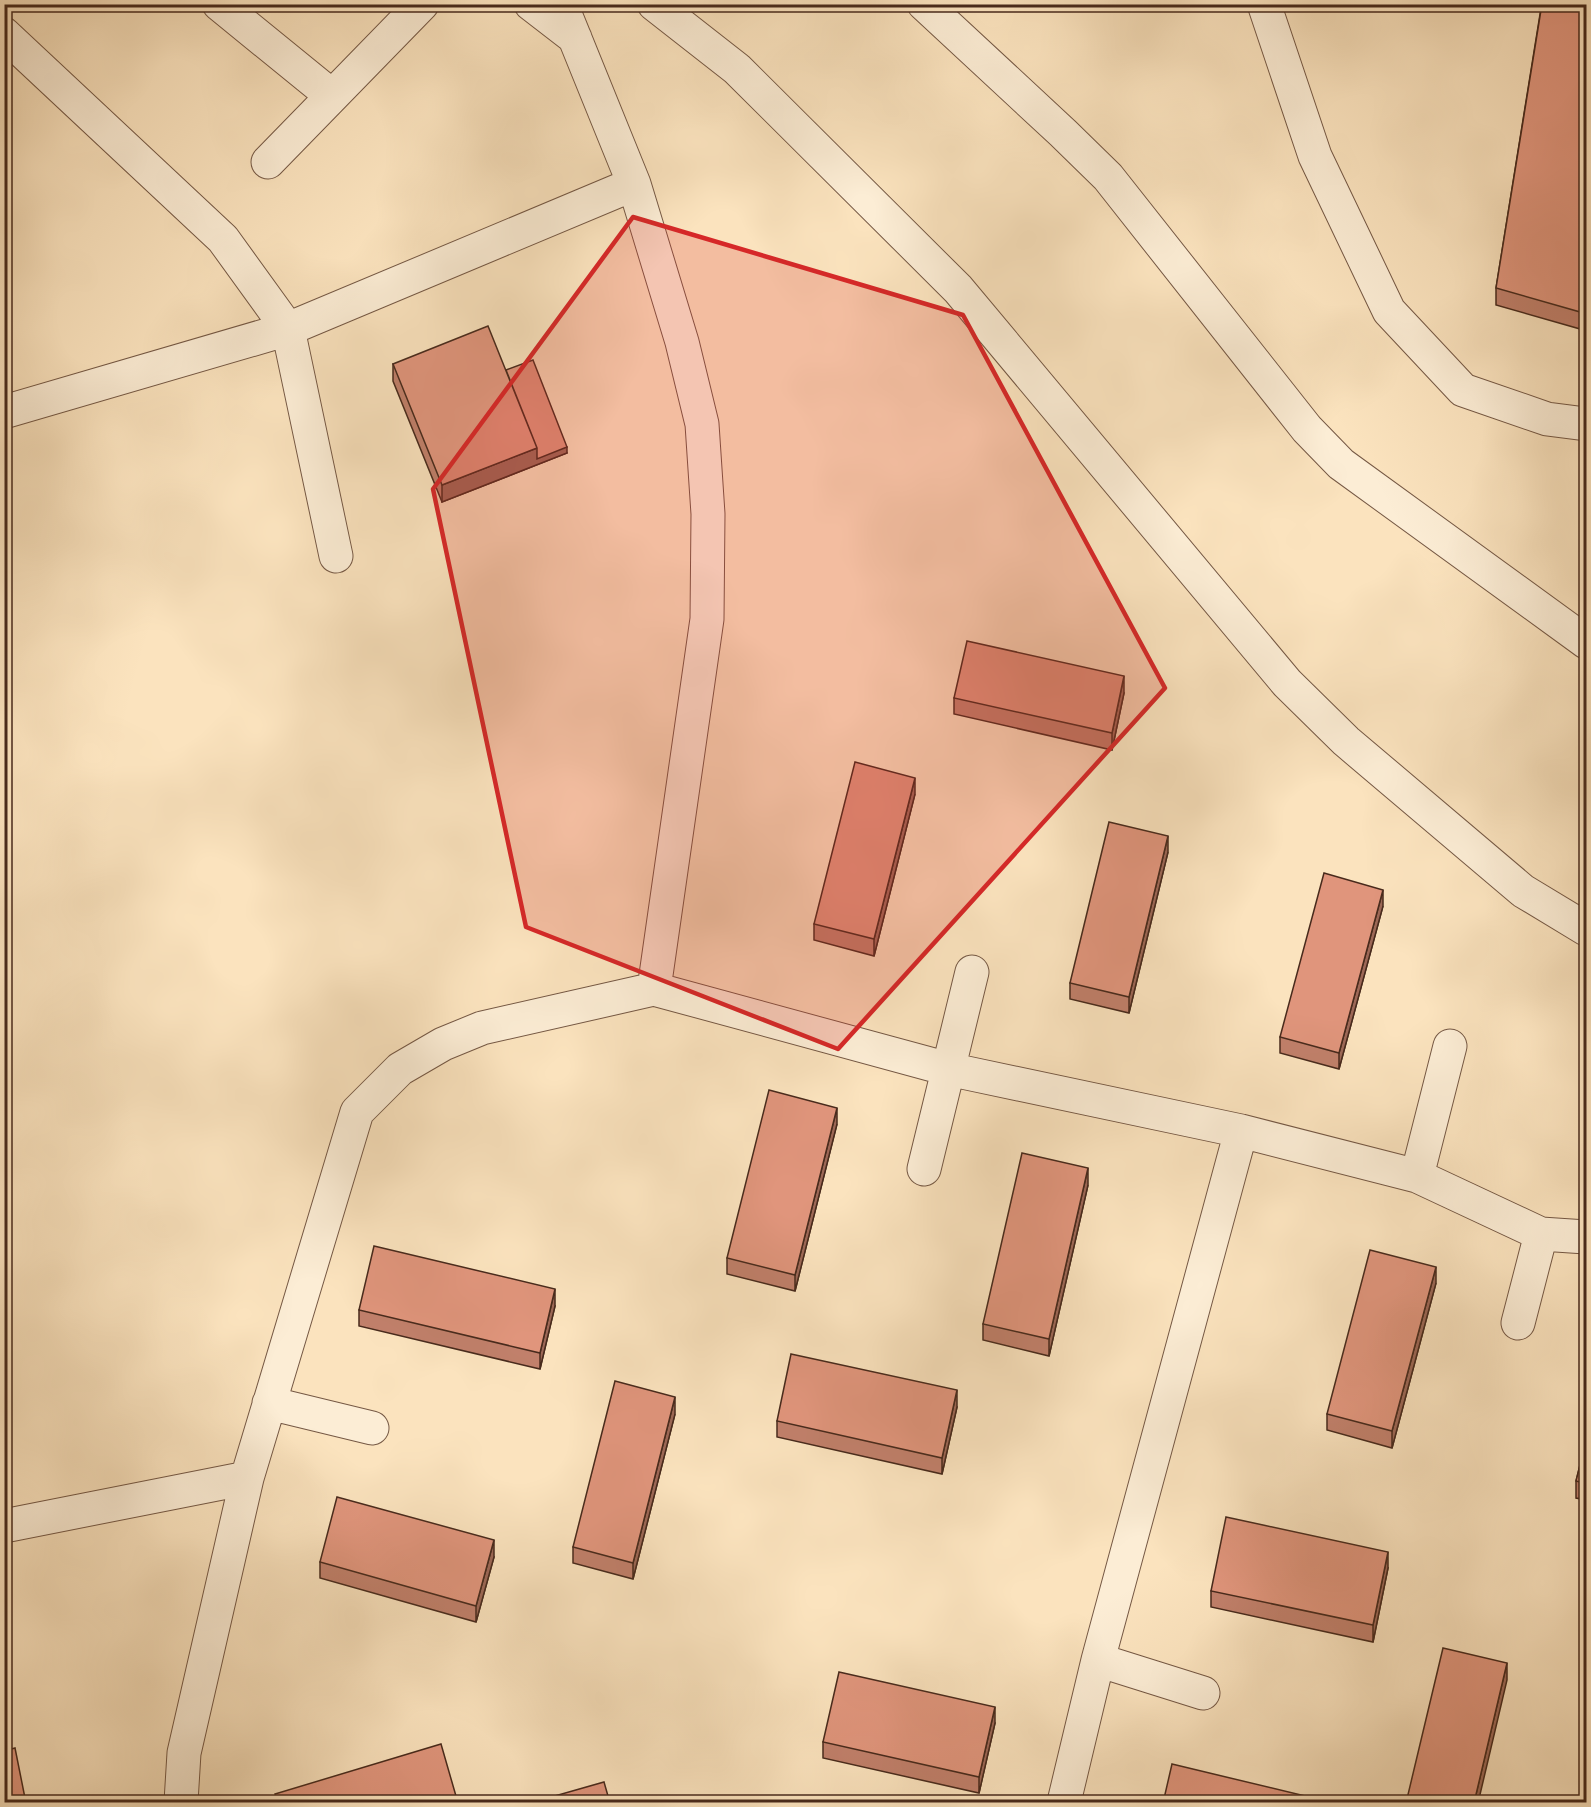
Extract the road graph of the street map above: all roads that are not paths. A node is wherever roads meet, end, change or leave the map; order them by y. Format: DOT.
graph roads {
  1 [pos="219,4"];
  2 [pos="422,4"];
  3 [pos="531,4"];
  4 [pos="561,4"];
  5 [pos="654,4"];
  6 [pos="924,4"];
  7 [pos="1264,4"];
  8 [pos="4,34"];
  9 [pos="575,39"];
  10 [pos="332,96"];
  11 [pos="268,162"];
  12 [pos="634,184"];
  13 [pos="288,329"];
  14 [pos="4,412"];
  15 [pos="1587,424"];
  16 [pos="336,556"];
  17 [pos="1587,642"];
  18 [pos="1587,929"];
  19 [pos="972,972"];
  20 [pos="654,989"];
  21 [pos="1450,1046"];
  22 [pos="948,1068"];
  23 [pos="1241,1131"];
  24 [pos="924,1169"];
  25 [pos="1416,1176"];
  26 [pos="1540,1234"];
  27 [pos="1587,1237"];
  28 [pos="1518,1323"];
  29 [pos="269,1403"];
  30 [pos="372,1428"];
  31 [pos="246,1478"];
  32 [pos="4,1526"];
  33 [pos="1098,1660"];
  34 [pos="1203,1693"];
  35 [pos="181,1803"];
  36 [pos="1064,1803"];
  1 -- 10 [label="street"];
  2 -- 10 [label="street"];
  3 -- 9 [label="street"];
  4 -- 9 [label="street"];
  5 -- 18 [label="street"];
  6 -- 17 [label="street"];
  7 -- 15 [label="street"];
  8 -- 13 [label="street"];
  9 -- 12 [label="street"];
  10 -- 11 [label="street"];
  12 -- 13 [label="street"];
  12 -- 20 [label="street"];
  13 -- 14 [label="street"];
  13 -- 16 [label="street"];
  19 -- 22 [label="street"];
  20 -- 22 [label="street"];
  20 -- 29 [label="street"];
  21 -- 25 [label="street"];
  22 -- 23 [label="street"];
  22 -- 24 [label="street"];
  23 -- 25 [label="street"];
  23 -- 33 [label="street"];
  25 -- 26 [label="street"];
  26 -- 27 [label="street"];
  26 -- 28 [label="street"];
  29 -- 30 [label="street"];
  29 -- 31 [label="street"];
  31 -- 32 [label="street"];
  31 -- 35 [label="street"];
  33 -- 34 [label="street"];
  33 -- 36 [label="street"];
}
